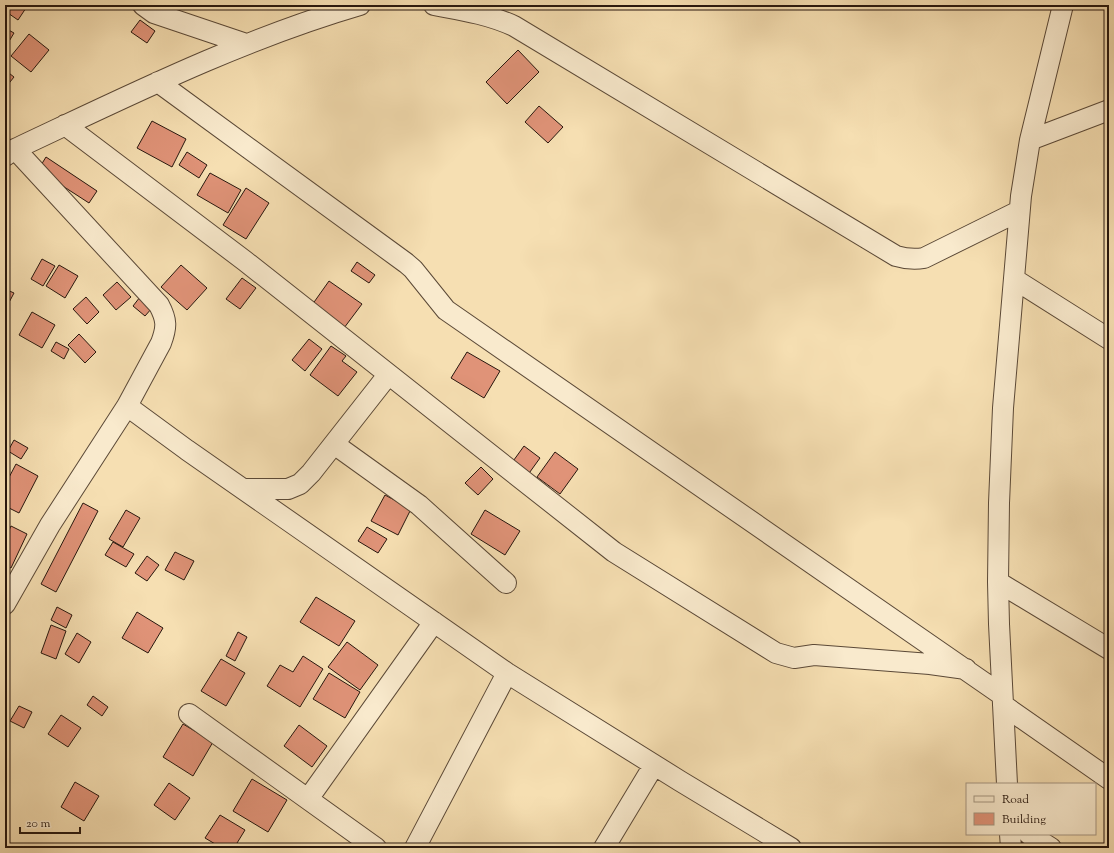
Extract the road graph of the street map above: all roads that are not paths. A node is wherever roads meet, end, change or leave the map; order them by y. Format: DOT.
graph roads {
  1 [pos="143,5"];
  2 [pos="360,5"];
  3 [pos="434,5"];
  4 [pos="1063,5"];
  5 [pos="246,44"];
  6 [pos="158,82"];
  7 [pos="1109,110"];
  8 [pos="66,125"];
  9 [pos="1030,140"];
  10 [pos="10,152"];
  11 [pos="1020,211"];
  12 [pos="1014,279"];
  13 [pos="1109,339"];
  14 [pos="388,375"];
  15 [pos="126,406"];
  16 [pos="334,444"];
  17 [pos="244,489"];
  18 [pos="998,582"];
  19 [pos="506,583"];
  20 [pos="5,604"];
  21 [pos="434,622"];
  22 [pos="1109,649"];
  23 [pos="966,669"];
  24 [pos="508,673"];
  25 [pos="1003,700"];
  26 [pos="189,714"];
  27 [pos="654,765"];
  28 [pos="1109,779"];
  29 [pos="1007,783"];
  30 [pos="308,799"];
  31 [pos="1010,835"];
  32 [pos="1031,835"];
  33 [pos="376,848"];
  34 [pos="415,848"];
  35 [pos="604,848"];
  36 [pos="791,848"];
  37 [pos="1011,848"];
  38 [pos="1052,848"];
  1 -- 5 [label="street"];
  2 -- 5 [label="street"];
  3 -- 11 [label="street"];
  4 -- 9 [label="street"];
  5 -- 6 [label="street"];
  6 -- 8 [label="street"];
  6 -- 23 [label="street"];
  7 -- 9 [label="street"];
  8 -- 10 [label="street"];
  8 -- 14 [label="street"];
  9 -- 11 [label="street"];
  10 -- 15 [label="street"];
  11 -- 12 [label="street"];
  12 -- 13 [label="street"];
  12 -- 18 [label="street"];
  14 -- 16 [label="street"];
  14 -- 23 [label="street"];
  15 -- 17 [label="street"];
  15 -- 20 [label="street"];
  16 -- 17 [label="street"];
  16 -- 19 [label="street"];
  17 -- 21 [label="street"];
  18 -- 22 [label="street"];
  18 -- 25 [label="street"];
  21 -- 24 [label="street"];
  21 -- 30 [label="street"];
  23 -- 25 [label="street"];
  24 -- 27 [label="street"];
  24 -- 34 [label="street"];
  25 -- 28 [label="street"];
  25 -- 29 [label="street"];
  26 -- 30 [label="street"];
  27 -- 35 [label="street"];
  27 -- 36 [label="street"];
  30 -- 33 [label="street"];
  31 -- 37 [label="street"];
  32 -- 38 [label="street"];
}
